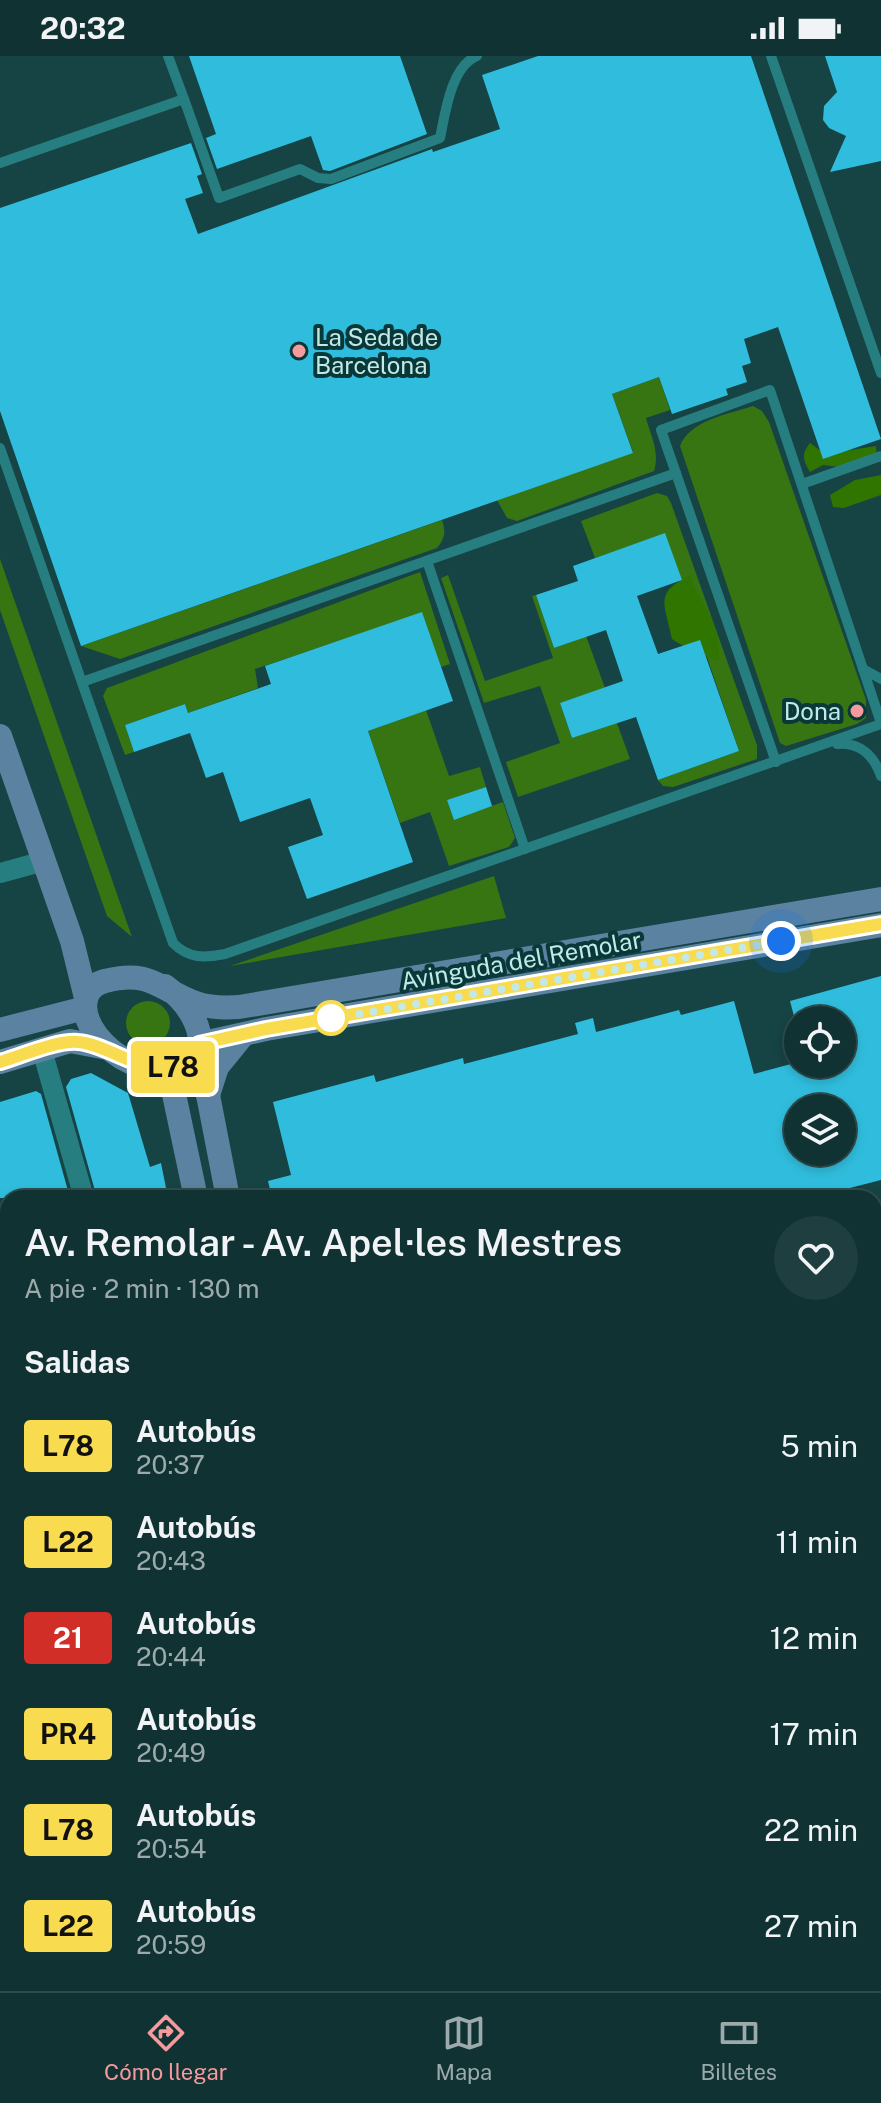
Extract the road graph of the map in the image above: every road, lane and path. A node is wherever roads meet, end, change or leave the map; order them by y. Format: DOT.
graph roads {
  1 [pos="168,56"];
  2 [pos="477,56"];
  3 [pos="771,56"];
  4 [pos="184,99"];
  5 [pos="0,163"];
  6 [pos="881,373"];
  7 [pos="0,448"];
  8 [pos="881,456"];
  9 [pos="676,473"];
  10 [pos="802,484"];
  11 [pos="427,561"];
  12 [pos="863,669"];
  13 [pos="881,679"];
  14 [pos="82,682"];
  15 [pos="881,724"];
  16 [pos="0,736"];
  17 [pos="823,745"];
  18 [pos="776,762"];
  19 [pos="881,776"];
  20 [pos="525,849"];
  21 [pos="44,861"];
  22 [pos="0,873"];
  23 [pos="881,899"];
  24 [pos="881,925"];
  25 [pos="73,944"];
  26 [pos="129,977"];
  27 [pos="165,986"];
  28 [pos="85,1003"];
  29 [pos="55,1015"];
  30 [pos="0,1030"];
  31 [pos="243,1035"];
  32 [pos="107,1048"];
  33 [pos="197,1049"];
  34 [pos="42,1050"];
  35 [pos="0,1062"];
  36 [pos="147,1067"];
  37 [pos="208,1095"];
  38 [pos="82,1190"];
  39 [pos="194,1190"];
  40 [pos="226,1190"];
  1 -- 4 [label="lane"];
  2 -- 4 [label="lane"];
  3 -- 6 [label="lane"];
  4 -- 5 [label="lane"];
  7 -- 14 [label="lane"];
  8 -- 10 [label="lane"];
  9 -- 10 [label="lane"];
  9 -- 11 [label="lane"];
  9 -- 18 [label="lane"];
  10 -- 12 [label="lane"];
  11 -- 14 [label="lane"];
  11 -- 20 [label="lane"];
  12 -- 13 [label="lane"];
  12 -- 15 [label="lane"];
  14 -- 20 [label="lane"];
  15 -- 17 [label="lane"];
  16 -- 21 [label="street"];
  17 -- 18 [label="lane"];
  17 -- 19 [label="lane"];
  18 -- 20 [label="lane"];
  21 -- 22 [label="street"];
  21 -- 25 [label="street"];
  23 -- 27 [label="street, Avinguda del Remolar"];
  24 -- 31 [label="street, Avinguda del Remolar"];
  25 -- 26 [label="street, Avinguda del Remolar"];
  25 -- 28 [label="street"];
  25 -- 29 [label="street"];
  26 -- 27 [label="street, Avinguda del Remolar"];
  26 -- 28 [label="street"];
  27 -- 33 [label="street"];
  28 -- 29 [label="street"];
  28 -- 32 [label="street"];
  29 -- 30 [label="street"];
  31 -- 33 [label="street, Avinguda del Remolar"];
  31 -- 37 [label="street"];
  32 -- 34 [label="street"];
  32 -- 36 [label="street"];
  33 -- 36 [label="street, Avinguda del Remolar"];
  33 -- 37 [label="street"];
  34 -- 35 [label="street"];
  34 -- 38 [label="street"];
  36 -- 39 [label="street"];
  37 -- 40 [label="street"];
}
